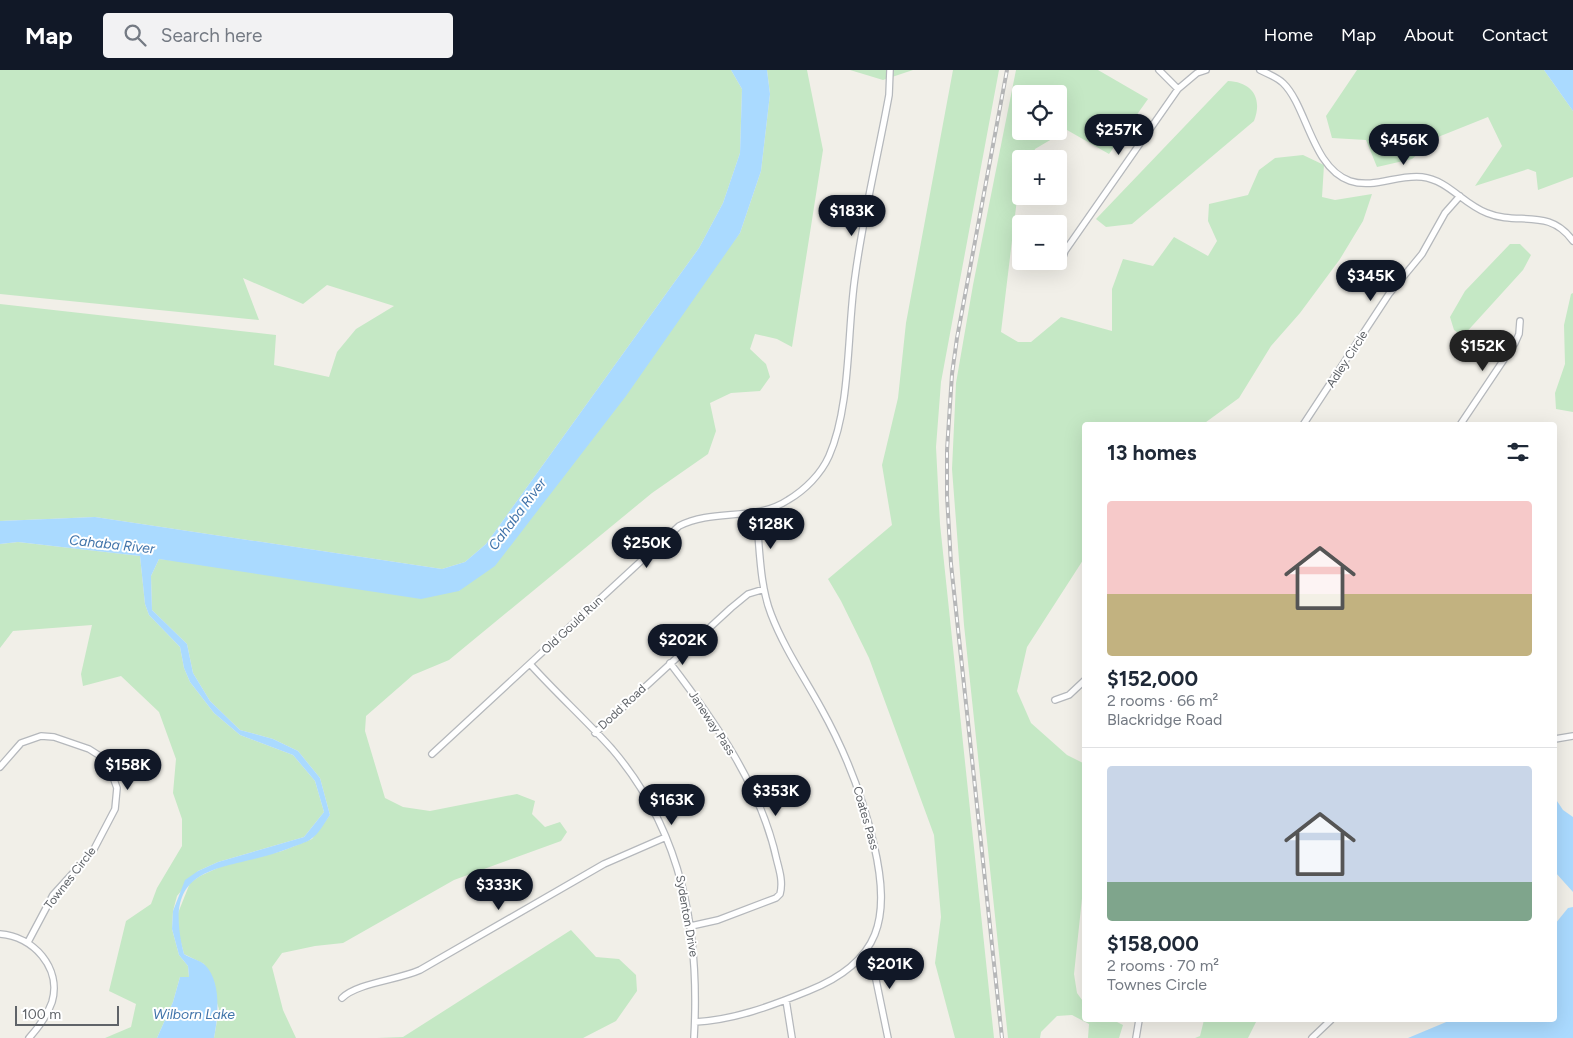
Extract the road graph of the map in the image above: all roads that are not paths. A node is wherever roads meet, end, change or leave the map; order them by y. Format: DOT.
graph roads {
  1 [pos="890,70"];
  2 [pos="1159,70"];
  3 [pos="1206,70"];
  4 [pos="1260,70"];
  5 [pos="1278,70"];
  6 [pos="1275,77"];
  7 [pos="1178,89"];
  8 [pos="1460,196"];
  9 [pos="1573,241"];
  10 [pos="1067,248"];
  11 [pos="1520,321"];
  12 [pos="1304,422"];
  13 [pos="1462,422"];
  14 [pos="756,513"];
  15 [pos="764,589"];
  16 [pos="670,663"];
  17 [pos="530,664"];
  18 [pos="1082,683"];
  19 [pos="1055,700"];
  20 [pos="595,733"];
  21 [pos="1573,736"];
  22 [pos="1557,739"];
  23 [pos="432,754"];
  24 [pos="0,767"];
  25 [pos="666,837"];
  26 [pos="691,926"];
  27 [pos="0,934"];
  28 [pos="28,942"];
  29 [pos="860,958"];
  30 [pos="342,998"];
  31 [pos="786,1000"];
  32 [pos="695,1022"];
  33 [pos="1139,1022"];
  34 [pos="1328,1022"];
  35 [pos="29,1038"];
  36 [pos="694,1038"];
  37 [pos="792,1038"];
  38 [pos="888,1038"];
  39 [pos="1136,1038"];
  40 [pos="1312,1038"];
  1 -- 14 [label="street, Old Gould Run"];
  2 -- 7 [label="street"];
  3 -- 7 [label="street"];
  4 -- 6 [label="street"];
  5 -- 6 [label="street"];
  6 -- 8 [label="street"];
  7 -- 10 [label="street"];
  8 -- 9 [label="street"];
  8 -- 12 [label="street, Adley Circle"];
  11 -- 13 [label="street"];
  14 -- 15 [label="street, Coates Pass"];
  14 -- 17 [label="street, Old Gould Run"];
  15 -- 16 [label="street, Dodd Road"];
  15 -- 29 [label="street, Coates Pass"];
  16 -- 20 [label="street, Dodd Road"];
  16 -- 26 [label="street, Janeway Pass"];
  17 -- 20 [label="street, Sydenton Drive"];
  17 -- 23 [label="street, Old Gould Run"];
  18 -- 19 [label="street"];
  20 -- 25 [label="street, Sydenton Drive"];
  21 -- 22 [label="street"];
  24 -- 28 [label="street, Townes Circle"];
  25 -- 26 [label="street, Sydenton Drive"];
  25 -- 30 [label="street"];
  26 -- 32 [label="street, Sydenton Drive"];
  27 -- 28 [label="street"];
  28 -- 35 [label="street"];
  29 -- 31 [label="street, Coates Pass"];
  29 -- 38 [label="street"];
  31 -- 32 [label="street, Coates Pass"];
  31 -- 37 [label="street"];
  32 -- 36 [label="street, Sydenton Drive"];
  33 -- 39 [label="street"];
  34 -- 40 [label="street"];
}
